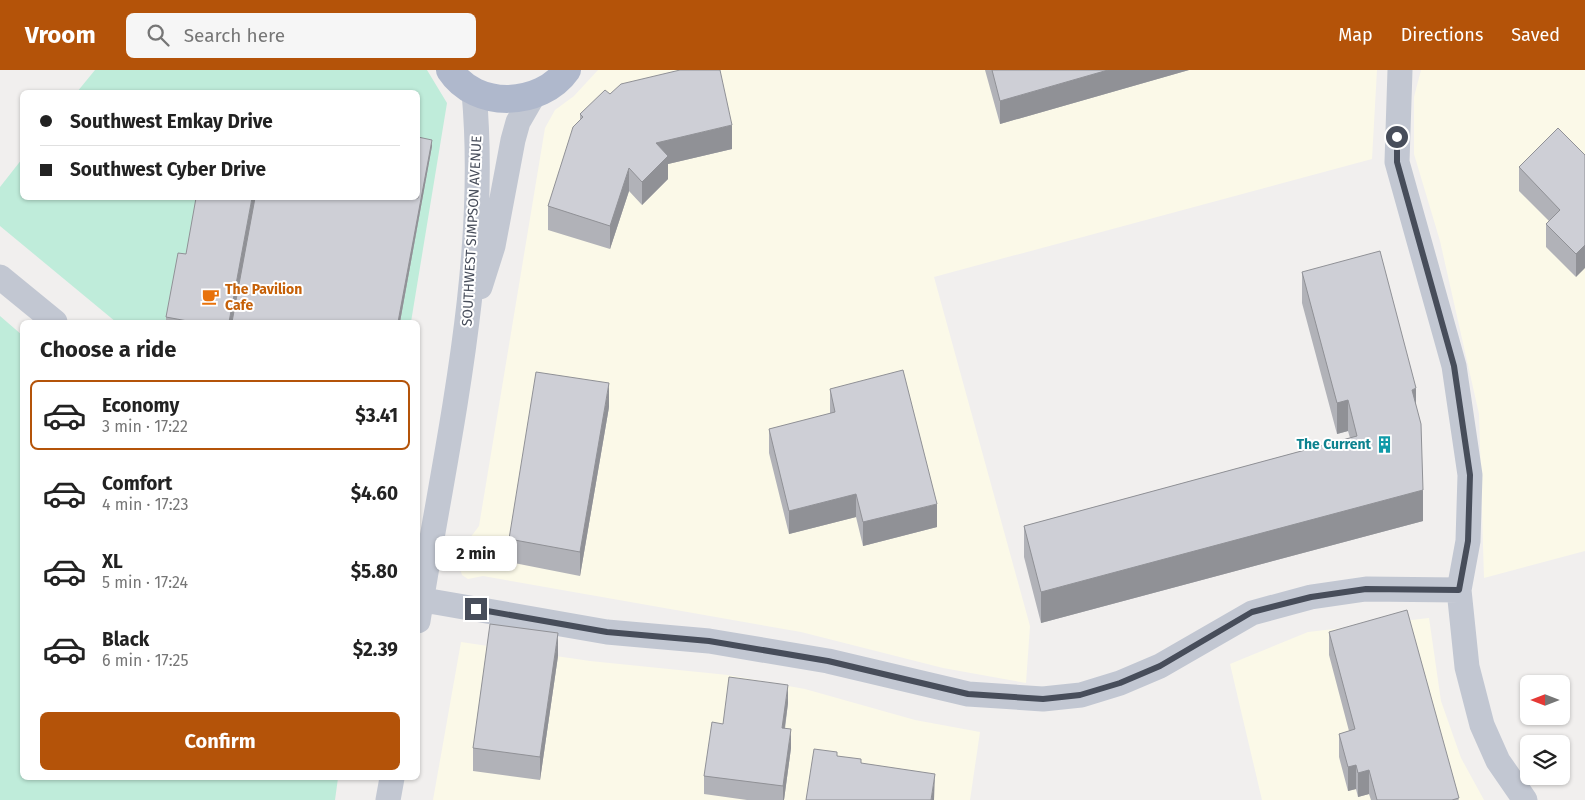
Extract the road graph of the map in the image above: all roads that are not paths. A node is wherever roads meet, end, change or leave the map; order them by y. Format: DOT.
graph roads {
  1 [pos="450,70"];
  2 [pos="567,70"];
  3 [pos="1400,70"];
  4 [pos="474,92"];
  5 [pos="533,96"];
  6 [pos="0,277"];
  7 [pos="53,320"];
  8 [pos="465,340"];
  9 [pos="1459,590"];
  10 [pos="420,601"];
  11 [pos="420,607"];
  12 [pos="392,780"];
  13 [pos="388,800"];
  14 [pos="1525,800"];
  1 -- 4 [label="main road"];
  2 -- 5 [label="main road"];
  3 -- 9 [label="street"];
  4 -- 5 [label="main road"];
  4 -- 8 [label="street, SOUTHWEST SIMPSON AVENUE"];
  5 -- 8 [label="street, SOUTHWEST SIMPSON AVENUE"];
  6 -- 7 [label="street"];
  8 -- 10 [label="street, SOUTHWEST SIMPSON AVENUE"];
  9 -- 11 [label="street"];
  9 -- 14 [label="street"];
  12 -- 13 [label="street"];
}
